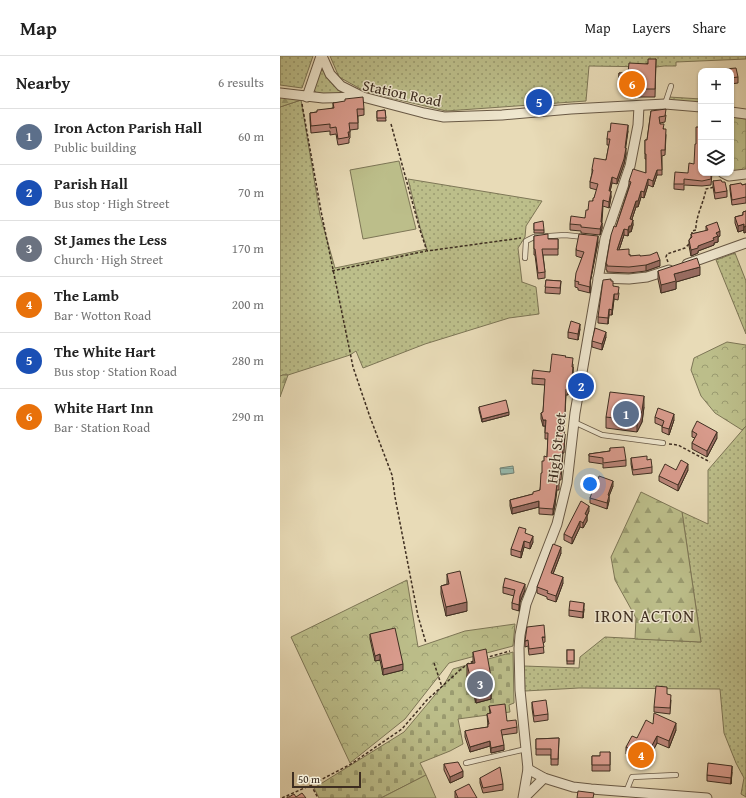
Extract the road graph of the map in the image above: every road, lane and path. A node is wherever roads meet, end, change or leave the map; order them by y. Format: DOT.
graph roads {
  1 [pos="321,56"];
  2 [pos="671,86"];
  3 [pos="280,93"];
  4 [pos="304,96"];
  5 [pos="362,97"];
  6 [pos="665,104"];
  7 [pos="639,106"];
  8 [pos="698,107"];
  9 [pos="734,112"];
  10 [pos="746,114"];
  11 [pos="391,124"];
  12 [pos="746,174"];
  13 [pos="734,175"];
  14 [pos="716,187"];
  15 [pos="692,236"];
  16 [pos="534,237"];
  17 [pos="592,238"];
  18 [pos="690,242"];
  19 [pos="746,243"];
  20 [pos="427,251"];
  21 [pos="525,258"];
  22 [pos="668,263"];
  23 [pos="332,271"];
  24 [pos="598,278"];
  25 [pos="574,422"];
  26 [pos="663,443"];
  27 [pos="710,462"];
  28 [pos="426,643"];
  29 [pos="513,650"];
  30 [pos="484,658"];
  31 [pos="477,660"];
  32 [pos="434,663"];
  33 [pos="442,687"];
  34 [pos="526,749"];
  35 [pos="466,763"];
  36 [pos="528,769"];
  37 [pos="676,775"];
  38 [pos="544,778"];
  39 [pos="311,785"];
  40 [pos="626,792"];
  41 [pos="282,798"];
  42 [pos="318,798"];
  43 [pos="523,798"];
  44 [pos="707,798"];
  1 -- 4 [label="street"];
  1 -- 5 [label="street"];
  2 -- 6 [label="lane"];
  3 -- 4 [label="street, Station Road"];
  4 -- 5 [label="street, Station Road"];
  4 -- 23 [label="path"];
  5 -- 7 [label="street, Station Road"];
  6 -- 7 [label="street, Station Road"];
  6 -- 8 [label="street, Station Road"];
  7 -- 24 [label="street, High Street"];
  9 -- 10 [label="street"];
  11 -- 20 [label="path"];
  12 -- 13 [label="street"];
  14 -- 15 [label="path"];
  16 -- 17 [label="lane"];
  16 -- 20 [label="path"];
  16 -- 21 [label="lane"];
  18 -- 22 [label="path"];
  19 -- 24 [label="street"];
  20 -- 23 [label="path"];
  23 -- 28 [label="path"];
  24 -- 25 [label="street, High Street"];
  25 -- 26 [label="lane"];
  25 -- 34 [label="street, High Street"];
  26 -- 27 [label="path"];
  29 -- 30 [label="path"];
  31 -- 33 [label="path"];
  32 -- 33 [label="path"];
  33 -- 39 [label="path"];
  34 -- 35 [label="lane"];
  34 -- 36 [label="street, High Street"];
  36 -- 38 [label="street"];
  36 -- 43 [label="street, High Street"];
  37 -- 40 [label="lane"];
  38 -- 40 [label="street"];
  38 -- 43 [label="street"];
  39 -- 41 [label="path"];
  39 -- 42 [label="path"];
  40 -- 44 [label="street"];
}
